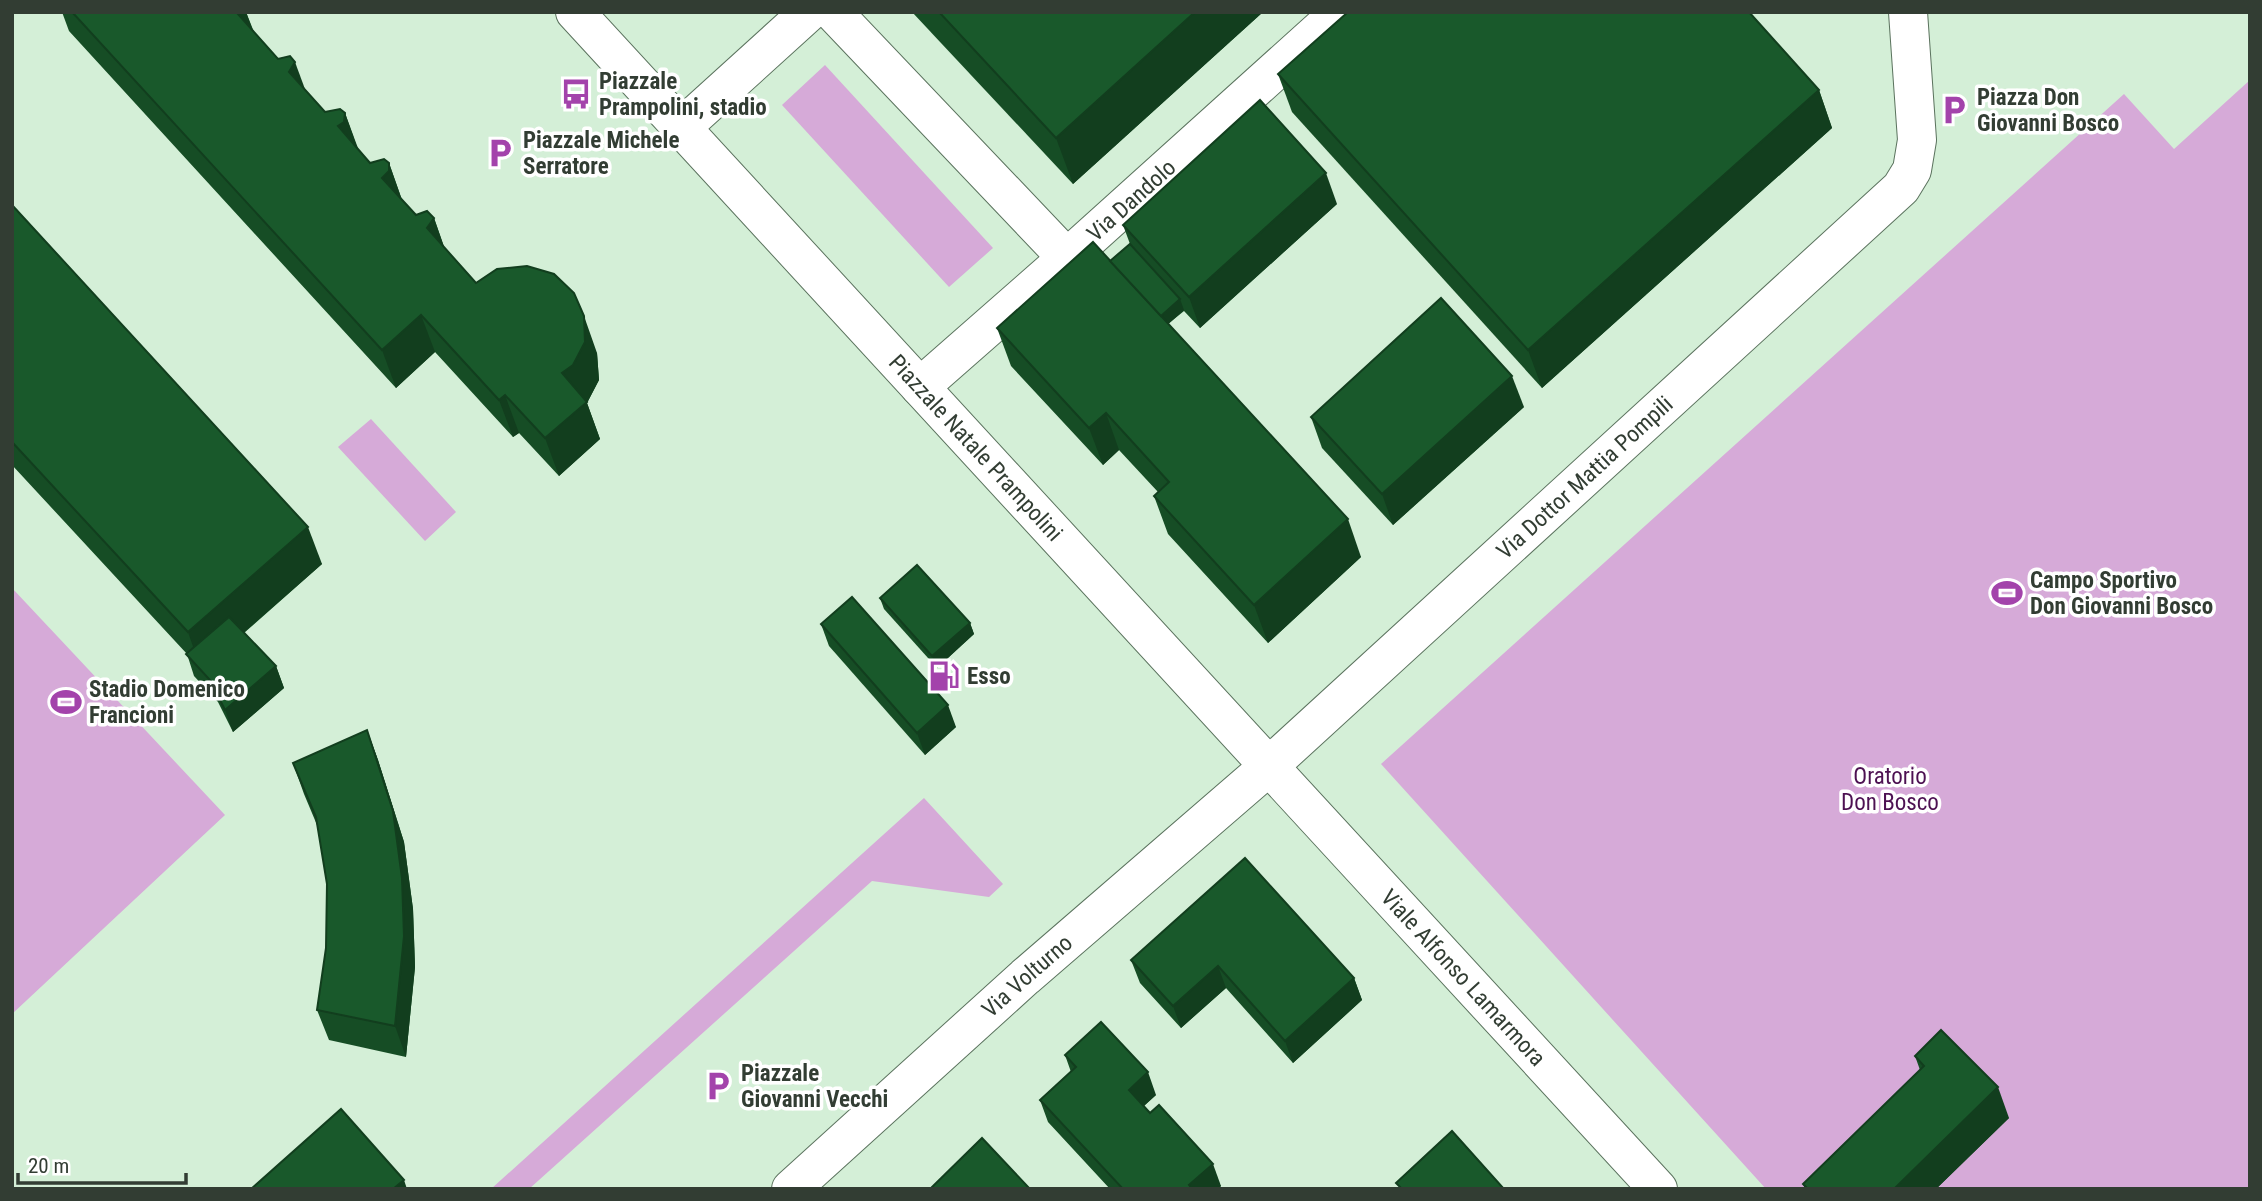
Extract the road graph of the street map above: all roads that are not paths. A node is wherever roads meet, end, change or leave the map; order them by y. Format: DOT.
graph roads {
  1 [pos="575,12"];
  2 [pos="809,12"];
  3 [pos="833,12"];
  4 [pos="1340,12"];
  5 [pos="1908,12"];
  6 [pos="681,128"];
  7 [pos="1067,258"];
  8 [pos="920,387"];
  9 [pos="1268,767"];
  10 [pos="791,1189"];
  11 [pos="1658,1189"];
  1 -- 6 [label="main road, Piazzale Natale Prampolini"];
  2 -- 6 [label="main road"];
  3 -- 7 [label="main road"];
  4 -- 7 [label="main road, Via Dandolo"];
  5 -- 9 [label="main road, Via Dottor Mattia Pompili"];
  6 -- 8 [label="main road, Piazzale Natale Prampolini"];
  7 -- 8 [label="main road, Via Dandolo"];
  8 -- 9 [label="main road, Piazzale Natale Prampolini"];
  9 -- 10 [label="main road, Via Volturno"];
  9 -- 11 [label="main road, Viale Alfonso Lamarmora"];
}
